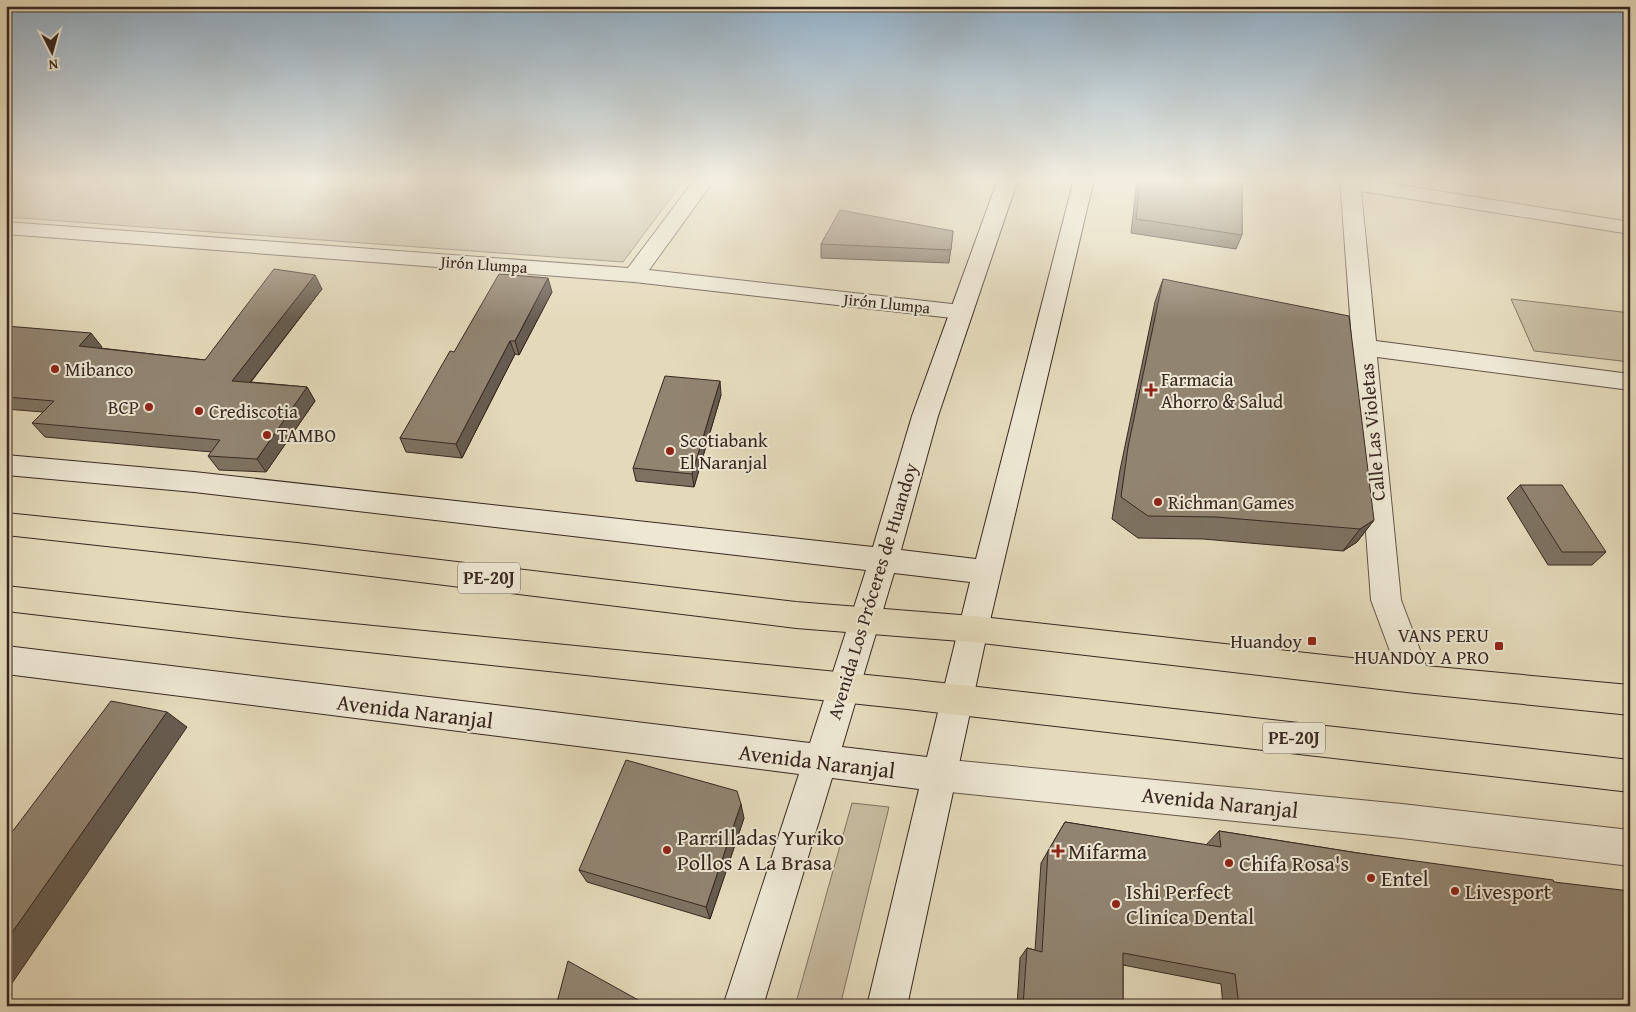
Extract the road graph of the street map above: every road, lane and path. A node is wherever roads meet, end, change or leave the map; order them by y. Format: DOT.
graph roads {
  1 [pos="670,226"];
  2 [pos="991,226"];
  3 [pos="1072,226"];
  4 [pos="1354,226"];
  5 [pos="6,228"];
  6 [pos="634,275"];
  7 [pos="961,312"];
  8 [pos="1364,347"];
  9 [pos="1630,382"];
  10 [pos="6,464"];
  11 [pos="6,524"];
  12 [pos="884,560"];
  13 [pos="987,572"];
  14 [pos="6,598"];
  15 [pos="865,621"];
  16 [pos="973,629"];
  17 [pos="6,660"];
  18 [pos="1414,679"];
  19 [pos="844,688"];
  20 [pos="957,700"];
  21 [pos="1630,700"];
  22 [pos="820,762"];
  23 [pos="940,775"];
  24 [pos="1630,776"];
  25 [pos="1630,848"];
  26 [pos="743,1006"];
  27 [pos="887,1006"];
  1 -- 6 [label="main road"];
  2 -- 7 [label="main road, Avenida Los Próceres de Huandoy"];
  3 -- 13 [label="main road"];
  4 -- 8 [label="main road, Calle Las Violetas"];
  5 -- 6 [label="main road, Jirón Llumpa"];
  6 -- 7 [label="main road, Jirón Llumpa"];
  7 -- 12 [label="main road, Avenida Los Próceres de Huandoy"];
  8 -- 9 [label="main road"];
  8 -- 18 [label="main road, Calle Las Violetas"];
  10 -- 12 [label="main road"];
  11 -- 15 [label="highway, PE-20J"];
  12 -- 13 [label="main road"];
  12 -- 15 [label="main road, Avenida Los Próceres de Huandoy"];
  13 -- 16 [label="main road"];
  14 -- 19 [label="highway, PE-20J"];
  15 -- 16 [label="highway, PE-20J"];
  15 -- 19 [label="main road, Avenida Los Próceres de Huandoy"];
  16 -- 18 [label="highway, PE-20J"];
  16 -- 20 [label="main road"];
  17 -- 22 [label="main road, Avenida Naranjal"];
  18 -- 21 [label="highway, PE-20J"];
  19 -- 20 [label="highway, PE-20J"];
  19 -- 22 [label="main road, Avenida Los Próceres de Huandoy"];
  20 -- 23 [label="main road"];
  20 -- 24 [label="highway, PE-20J"];
  22 -- 23 [label="main road, Avenida Naranjal"];
  22 -- 26 [label="main road, Avenida Los Próceres de Huandoy"];
  23 -- 25 [label="main road, Avenida Naranjal"];
  23 -- 27 [label="main road"];
}
